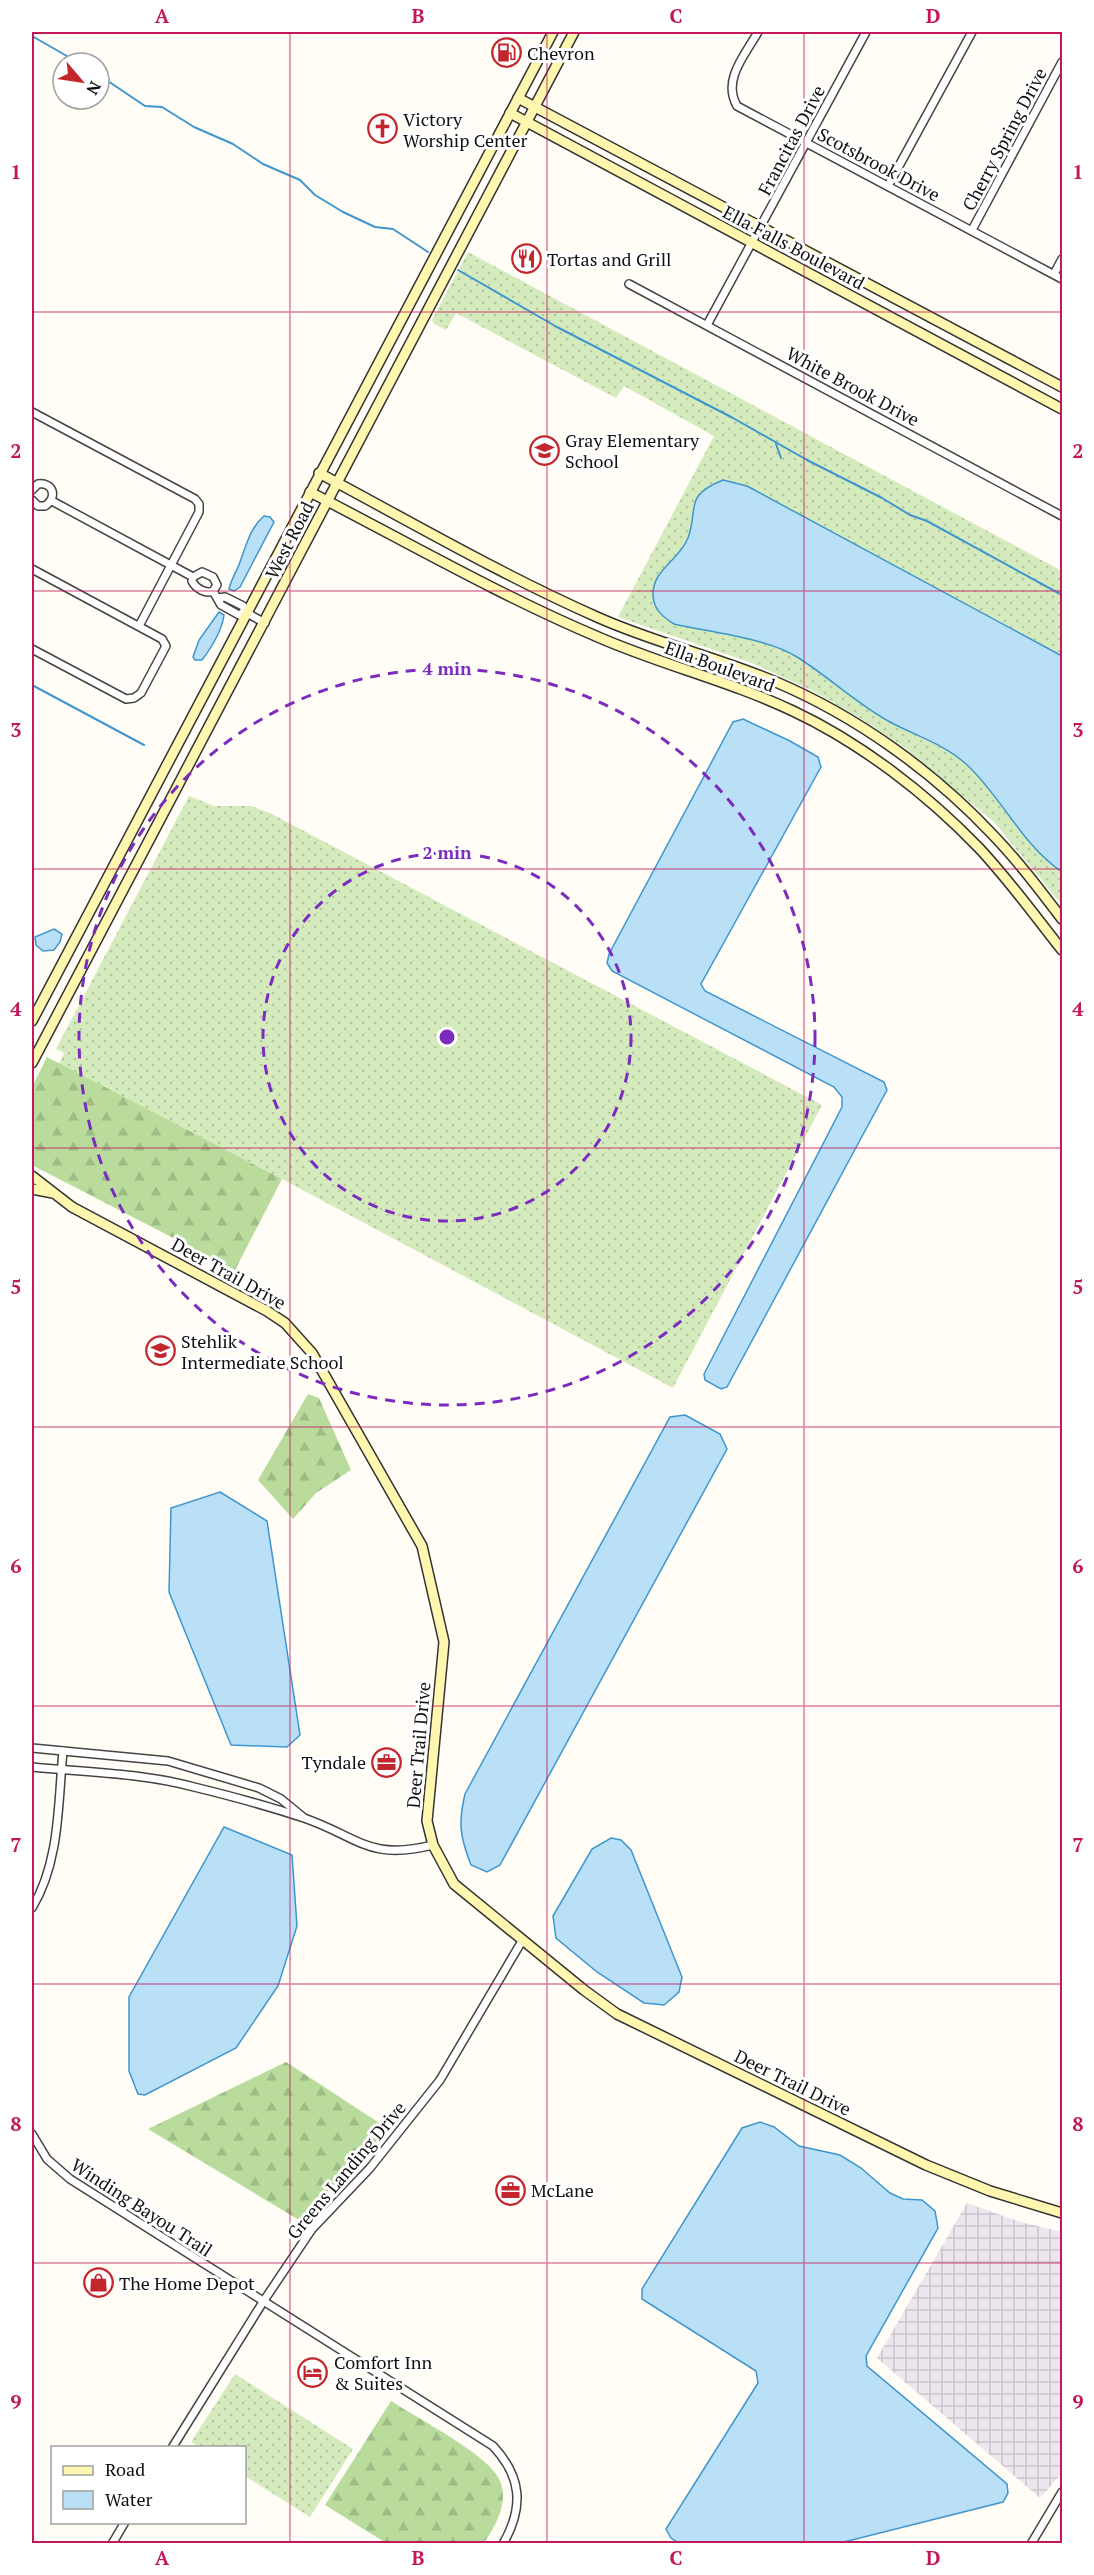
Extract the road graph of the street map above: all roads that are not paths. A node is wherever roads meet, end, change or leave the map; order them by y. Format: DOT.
graph roads {
  1 [pos="553,32"];
  2 [pos="574,32"];
  3 [pos="758,32"];
  4 [pos="866,32"];
  5 [pos="972,32"];
  6 [pos="1062,62"];
  7 [pos="518,98"];
  8 [pos="535,106"];
  9 [pos="510,113"];
  10 [pos="527,122"];
  11 [pos="806,143"];
  12 [pos="888,186"];
  13 [pos="762,226"];
  14 [pos="972,230"];
  15 [pos="753,243"];
  16 [pos="1062,259"];
  17 [pos="1054,274"];
  18 [pos="1062,279"];
  19 [pos="629,285"];
  20 [pos="946,324"];
  21 [pos="706,325"];
  22 [pos="936,341"];
  23 [pos="1062,387"];
  24 [pos="1062,409"];
  25 [pos="32,412"];
  26 [pos="319,473"];
  27 [pos="338,483"];
  28 [pos="32,490"];
  29 [pos="310,492"];
  30 [pos="32,500"];
  31 [pos="52,501"];
  32 [pos="327,501"];
  33 [pos="1062,516"];
  34 [pos="482,560"];
  35 [pos="172,564"];
  36 [pos="32,569"];
  37 [pos="473,576"];
  38 [pos="193,577"];
  39 [pos="213,591"];
  40 [pos="246,613"];
  41 [pos="602,620"];
  42 [pos="265,623"];
  43 [pos="139,626"];
  44 [pos="597,637"];
  45 [pos="32,649"];
  46 [pos="190,724"];
  47 [pos="205,732"];
  48 [pos="889,747"];
  49 [pos="878,763"];
  50 [pos="137,824"];
  51 [pos="153,832"];
  52 [pos="1062,919"];
  53 [pos="1062,950"];
  54 [pos="32,1021"];
  55 [pos="36,1044"];
  56 [pos="32,1063"];
  57 [pos="32,1176"];
  58 [pos="32,1189"];
  59 [pos="53,1193"];
  60 [pos="32,1748"];
  61 [pos="63,1751"];
  62 [pos="32,1767"];
  63 [pos="61,1770"];
  64 [pos="305,1819"];
  65 [pos="433,1845"];
  66 [pos="32,1908"];
  67 [pos="522,1941"];
  68 [pos="32,2134"];
  69 [pos="1062,2212"];
  70 [pos="263,2302"];
  71 [pos="173,2446"];
  72 [pos="1062,2492"];
  73 [pos="124,2524"];
  74 [pos="112,2544"];
  75 [pos="503,2544"];
  76 [pos="1031,2544"];
  1 -- 7 [label="main road, West Road"];
  2 -- 8 [label="main road, West Road"];
  3 -- 11 [label="street, Scotsbrook Drive"];
  4 -- 11 [label="street, Francitas Drive"];
  5 -- 12 [label="street"];
  6 -- 14 [label="street, Cherry Spring Drive"];
  7 -- 8 [label="main road, Ella Falls Boulevard"];
  7 -- 9 [label="main road, West Road"];
  8 -- 10 [label="main road, West Road"];
  8 -- 13 [label="main road, Ella Falls Boulevard"];
  9 -- 10 [label="main road, Ella Falls Boulevard"];
  9 -- 26 [label="main road, West Road"];
  10 -- 15 [label="main road, Ella Falls Boulevard"];
  10 -- 27 [label="main road, West Road"];
  11 -- 12 [label="street, Scotsbrook Drive"];
  11 -- 13 [label="street, Francitas Drive"];
  12 -- 14 [label="street, Scotsbrook Drive"];
  13 -- 15 [label="street, Francitas Drive"];
  13 -- 20 [label="main road, Ella Falls Boulevard"];
  14 -- 17 [label="street, Scotsbrook Drive"];
  15 -- 21 [label="street, Francitas Drive"];
  15 -- 22 [label="main road, Ella Falls Boulevard"];
  16 -- 17 [label="street"];
  17 -- 18 [label="street, Scotsbrook Drive"];
  19 -- 21 [label="street, White Brook Drive"];
  20 -- 22 [label="main road"];
  20 -- 23 [label="main road, Ella Falls Boulevard"];
  21 -- 33 [label="street, White Brook Drive"];
  22 -- 24 [label="main road, Ella Falls Boulevard"];
  25 -- 35 [label="street"];
  26 -- 27 [label="main road, Ella Boulevard"];
  26 -- 29 [label="main road, West Road"];
  27 -- 32 [label="main road, West Road"];
  27 -- 34 [label="main road, Ella Boulevard"];
  28 -- 31 [label="street"];
  29 -- 32 [label="main road, Ella Boulevard"];
  29 -- 40 [label="main road, West Road"];
  30 -- 31 [label="street"];
  31 -- 35 [label="street"];
  32 -- 37 [label="main road, Ella Boulevard"];
  32 -- 42 [label="main road, West Road"];
  34 -- 37 [label="main road"];
  34 -- 41 [label="main road, Ella Boulevard"];
  35 -- 38 [label="street"];
  35 -- 43 [label="street"];
  36 -- 43 [label="street"];
  37 -- 44 [label="main road, Ella Boulevard"];
  38 -- 39 [label="street"];
  38 -- 39 [label="street"];
  39 -- 40 [label="street"];
  40 -- 42 [label="street"];
  40 -- 46 [label="main road, West Road"];
  41 -- 44 [label="main road"];
  41 -- 48 [label="main road, Ella Boulevard"];
  42 -- 47 [label="main road, West Road"];
  43 -- 45 [label="street"];
  44 -- 49 [label="main road, Ella Boulevard"];
  46 -- 47 [label="main road"];
  46 -- 50 [label="main road, West Road"];
  47 -- 51 [label="main road, West Road"];
  48 -- 49 [label="main road"];
  48 -- 52 [label="main road, Ella Boulevard"];
  49 -- 53 [label="main road, Ella Boulevard"];
  50 -- 51 [label="main road"];
  50 -- 54 [label="main road, West Road"];
  51 -- 55 [label="main road, West Road"];
  55 -- 56 [label="main road, West Road"];
  57 -- 59 [label="main road, Deer Trail Drive"];
  58 -- 59 [label="main road, Deer Trail Drive"];
  59 -- 65 [label="main road, Deer Trail Drive"];
  60 -- 61 [label="street"];
  61 -- 63 [label="street"];
  61 -- 64 [label="street"];
  62 -- 63 [label="street"];
  63 -- 64 [label="street"];
  63 -- 66 [label="street"];
  64 -- 65 [label="street"];
  65 -- 67 [label="main road, Deer Trail Drive"];
  67 -- 69 [label="main road, Deer Trail Drive"];
  67 -- 70 [label="street, Greens Landing Drive"];
  68 -- 70 [label="street, Winding Bayou Trail"];
  70 -- 71 [label="street, Greens Landing Drive"];
  70 -- 75 [label="street, Winding Bayou Trail"];
  72 -- 76 [label="street"];
  73 -- 74 [label="street"];
}
